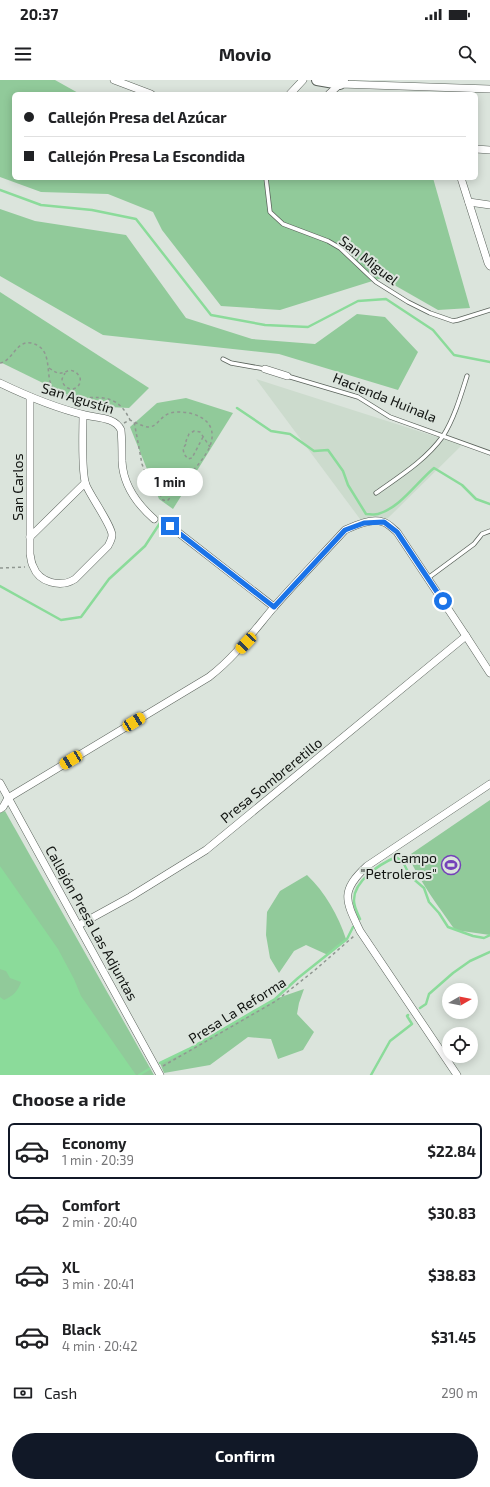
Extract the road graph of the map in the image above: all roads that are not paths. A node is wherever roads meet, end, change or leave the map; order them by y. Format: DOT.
graph roads {
  1 [pos="114,80"];
  2 [pos="303,80"];
  3 [pos="316,80"];
  4 [pos="341,82"];
  5 [pos="490,89"];
  6 [pos="146,92"];
  7 [pos="292,92"];
  8 [pos="331,92"];
  9 [pos="478,149"];
  10 [pos="490,150"];
  11 [pos="266,180"];
  12 [pos="462,180"];
  13 [pos="469,202"];
  14 [pos="490,205"];
  15 [pos="490,266"];
  16 [pos="490,310"];
  17 [pos="223,359"];
  18 [pos="265,370"];
  19 [pos="287,376"];
  20 [pos="467,376"];
  21 [pos="0,383"];
  22 [pos="30,397"];
  23 [pos="83,414"];
  24 [pos="443,435"];
  25 [pos="490,453"];
  26 [pos="85,483"];
  27 [pos="376,494"];
  28 [pos="154,519"];
  29 [pos="170,526"];
  30 [pos="490,531"];
  31 [pos="30,537"];
  32 [pos="428,578"];
  33 [pos="274,607"];
  34 [pos="466,636"];
  35 [pos="490,673"];
  36 [pos="0,784"];
  37 [pos="490,784"];
  38 [pos="8,798"];
  39 [pos="0,808"];
  40 [pos="79,925"];
  41 [pos="159,1072"];
  42 [pos="457,1075"];
  1 -- 6 [label="street"];
  2 -- 7 [label="street"];
  3 -- 4 [label="street"];
  4 -- 5 [label="street"];
  4 -- 8 [label="street"];
  9 -- 10 [label="street"];
  11 -- 16 [label="lane, San Miguel"];
  12 -- 13 [label="street"];
  13 -- 14 [label="street"];
  13 -- 15 [label="street"];
  17 -- 18 [label="lane, Hacienda Huinala"];
  18 -- 19 [label="street, Hacienda Huinala"];
  19 -- 24 [label="lane, Hacienda Huinala"];
  20 -- 24 [label="lane"];
  21 -- 22 [label="street, San Agustín"];
  22 -- 23 [label="street, San Agustín"];
  22 -- 31 [label="street, San Carlos"];
  23 -- 26 [label="street"];
  23 -- 28 [label="street, San Agustín"];
  24 -- 25 [label="lane, Hacienda Huinala"];
  24 -- 27 [label="lane"];
  26 -- 31 [label="street"];
  26 -- 31 [label="street, San Carlos"];
  29 -- 33 [label="street"];
  30 -- 32 [label="lane"];
  32 -- 33 [label="street"];
  32 -- 34 [label="street"];
  33 -- 38 [label="street"];
  34 -- 35 [label="street"];
  34 -- 40 [label="street, Presa Sombreretillo"];
  36 -- 38 [label="street, Callejón Presa Las Adjuntas"];
  37 -- 42 [label="street"];
  38 -- 39 [label="street"];
  38 -- 40 [label="street, Callejón Presa Las Adjuntas"];
  40 -- 41 [label="street, Callejón Presa Las Adjuntas"];
}
